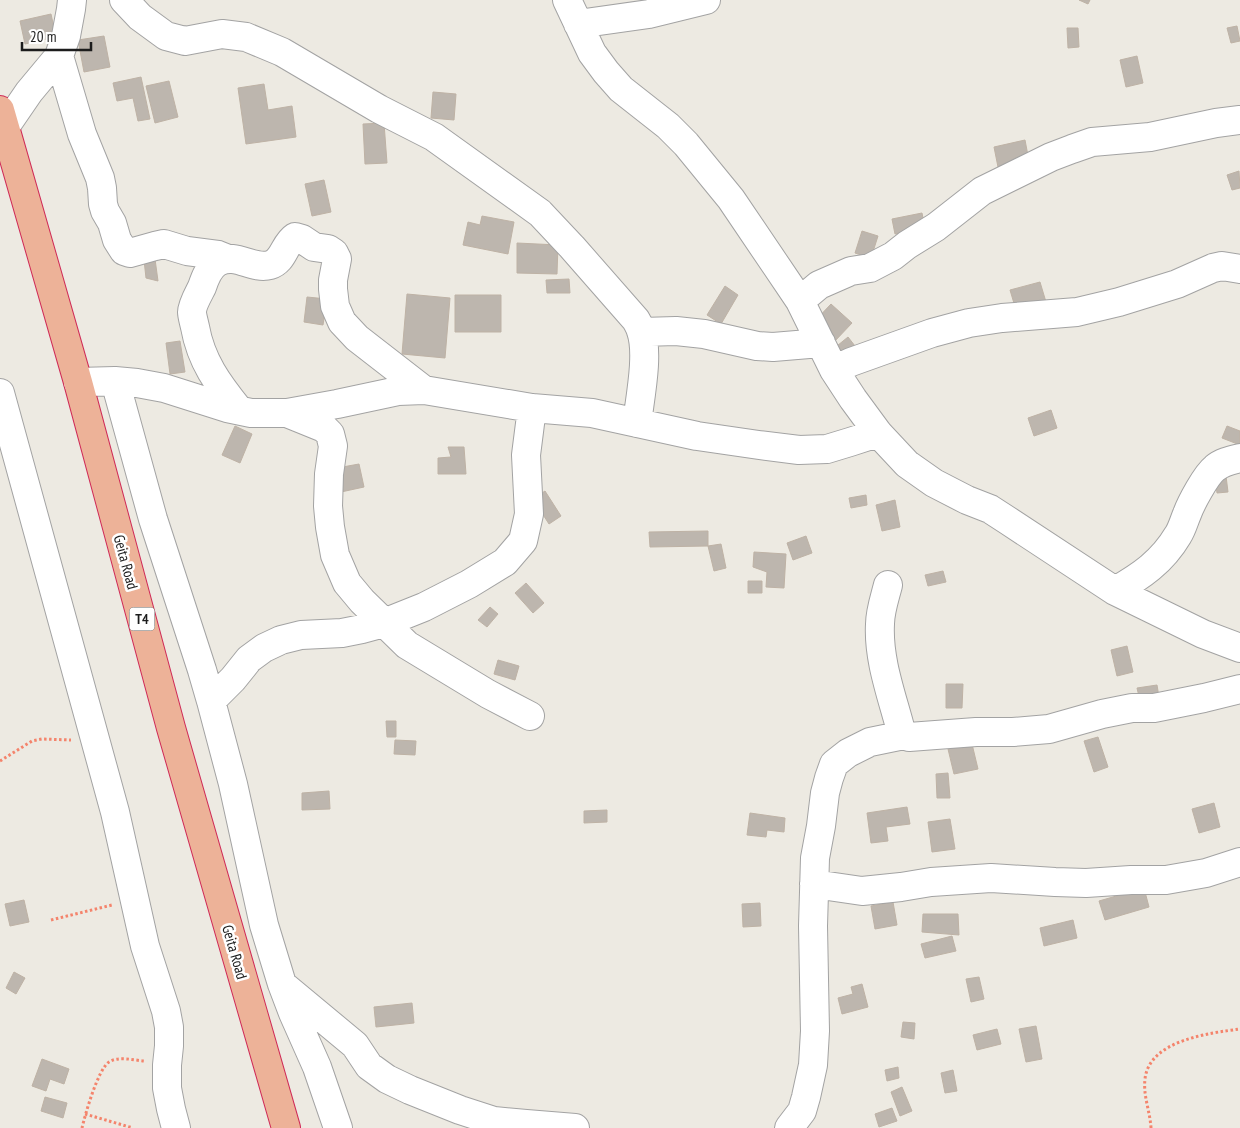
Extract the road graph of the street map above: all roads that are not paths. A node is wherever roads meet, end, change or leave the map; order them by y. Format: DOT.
graph roads {
  1 [pos="72,0"];
  2 [pos="124,0"];
  3 [pos="706,0"];
  4 [pos="573,12"];
  5 [pos="59,56"];
  6 [pos="2,119"];
  7 [pos="1240,120"];
  8 [pos="228,259"];
  9 [pos="1240,269"];
  10 [pos="800,301"];
  11 [pos="642,332"];
  12 [pos="821,343"];
  13 [pos="834,370"];
  14 [pos="115,380"];
  15 [pos="78,382"];
  16 [pos="424,390"];
  17 [pos="0,393"];
  18 [pos="532,408"];
  19 [pos="238,410"];
  20 [pos="287,413"];
  21 [pos="637,423"];
  22 [pos="878,433"];
  23 [pos="1240,458"];
  24 [pos="888,585"];
  25 [pos="1115,591"];
  26 [pos="384,623"];
  27 [pos="1240,648"];
  28 [pos="1240,689"];
  29 [pos="211,701"];
  30 [pos="530,716"];
  31 [pos="904,736"];
  32 [pos="1240,862"];
  33 [pos="814,884"];
  34 [pos="282,984"];
  35 [pos="176,1128"];
  36 [pos="286,1128"];
  37 [pos="338,1128"];
  38 [pos="574,1128"];
  39 [pos="789,1128"];
  1 -- 5 [label="street"];
  2 -- 11 [label="street"];
  3 -- 4 [label="street"];
  4 -- 10 [label="street"];
  5 -- 6 [label="street"];
  5 -- 8 [label="street"];
  6 -- 15 [label="highway, Geita Road / T4"];
  7 -- 10 [label="street"];
  8 -- 16 [label="street"];
  8 -- 19 [label="street"];
  9 -- 13 [label="street"];
  10 -- 12 [label="street"];
  11 -- 12 [label="street"];
  11 -- 21 [label="street"];
  12 -- 13 [label="street"];
  13 -- 22 [label="street"];
  14 -- 15 [label="street"];
  14 -- 19 [label="street"];
  14 -- 29 [label="street"];
  15 -- 36 [label="highway, Geita Road / T4"];
  16 -- 18 [label="street"];
  16 -- 20 [label="street"];
  17 -- 35 [label="street"];
  18 -- 21 [label="street"];
  18 -- 26 [label="street"];
  19 -- 20 [label="street"];
  20 -- 26 [label="street"];
  21 -- 22 [label="street"];
  22 -- 25 [label="street"];
  23 -- 25 [label="street"];
  24 -- 31 [label="street"];
  25 -- 27 [label="street"];
  26 -- 29 [label="street"];
  26 -- 30 [label="street"];
  28 -- 31 [label="street"];
  29 -- 34 [label="street"];
  31 -- 33 [label="street"];
  32 -- 33 [label="street"];
  33 -- 39 [label="street"];
  34 -- 37 [label="street"];
  34 -- 38 [label="street"];
}
